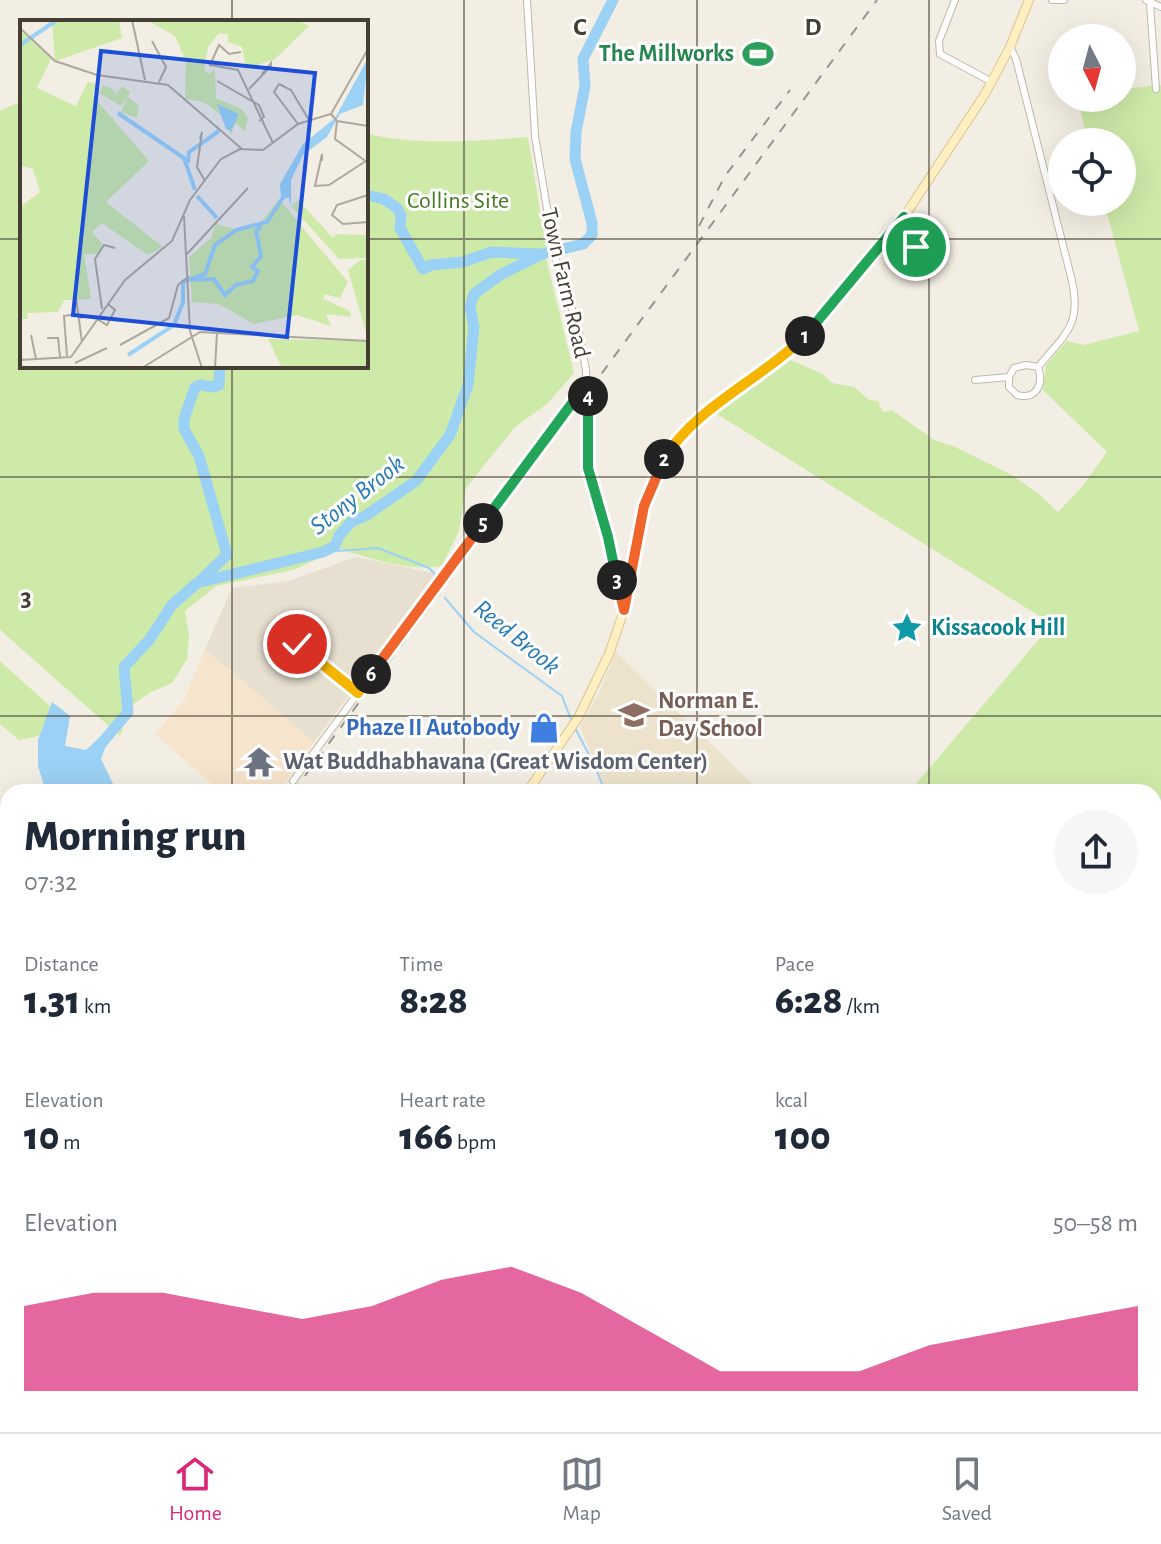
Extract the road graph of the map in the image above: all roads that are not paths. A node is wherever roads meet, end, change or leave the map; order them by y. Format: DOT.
graph roads {
  1 [pos="527,0"];
  2 [pos="955,0"];
  3 [pos="1029,0"];
  4 [pos="1052,0"];
  5 [pos="1064,0"];
  6 [pos="1148,2"];
  7 [pos="1161,7"];
  8 [pos="1010,47"];
  9 [pos="992,82"];
  10 [pos="1156,89"];
  11 [pos="904,217"];
  12 [pos="927,267"];
  13 [pos="1038,367"];
  14 [pos="1009,377"];
  15 [pos="975,380"];
  16 [pos="587,383"];
  17 [pos="624,610"];
  18 [pos="297,644"];
  19 [pos="358,693"];
  20 [pos="293,781"];
  21 [pos="533,784"];
  1 -- 16 [label="street, Town Farm Road"];
  2 -- 9 [label="street"];
  3 -- 8 [label="main road"];
  4 -- 5 [label="street"];
  6 -- 7 [label="street"];
  6 -- 10 [label="street"];
  8 -- 9 [label="main road"];
  8 -- 13 [label="street"];
  9 -- 11 [label="main road"];
  11 -- 12 [label="street"];
  11 -- 17 [label="main road"];
  13 -- 14 [label="street"];
  13 -- 14 [label="street"];
  14 -- 15 [label="street"];
  16 -- 17 [label="street, Town Farm Road"];
  16 -- 19 [label="street"];
  17 -- 21 [label="main road"];
  18 -- 19 [label="street"];
  19 -- 20 [label="street"];
}
